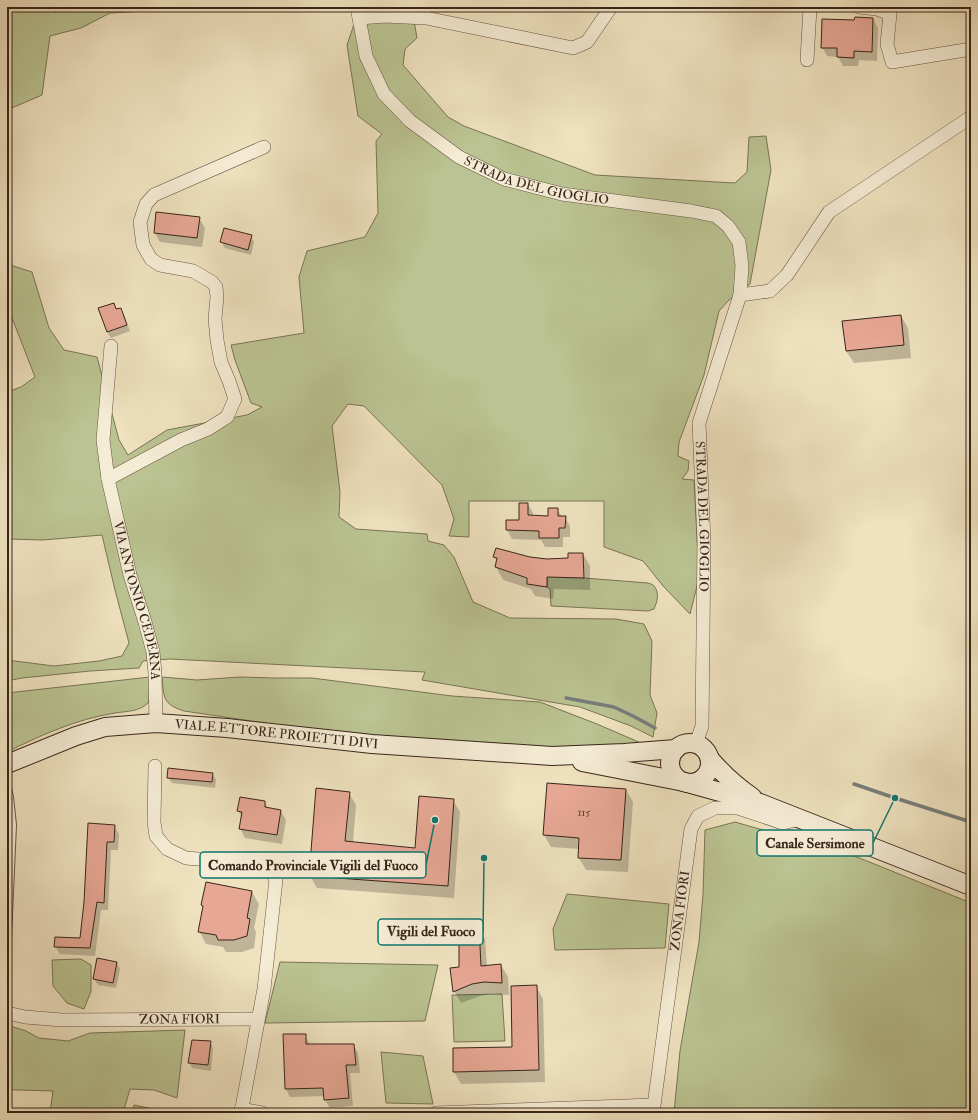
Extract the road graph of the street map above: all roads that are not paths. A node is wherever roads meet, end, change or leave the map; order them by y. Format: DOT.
graph roads {
  1 [pos="611,7"];
  2 [pos="811,7"];
  3 [pos="859,7"];
  4 [pos="358,13"];
  5 [pos="971,48"];
  6 [pos="807,60"];
  7 [pos="971,117"];
  8 [pos="264,147"];
  9 [pos="740,295"];
  10 [pos="111,346"];
  11 [pos="108,479"];
  12 [pos="156,723"];
  13 [pos="696,744"];
  14 [pos="676,749"];
  15 [pos="552,756"];
  16 [pos="710,759"];
  17 [pos="7,764"];
  18 [pos="156,766"];
  19 [pos="684,782"];
  20 [pos="7,783"];
  21 [pos="760,803"];
  22 [pos="800,819"];
  23 [pos="971,886"];
  24 [pos="7,960"];
  25 [pos="7,1013"];
  26 [pos="257,1019"];
  27 [pos="653,1109"];
  28 [pos="241,1111"];
  29 [pos="262,1113"];
  30 [pos="436,1113"];
  1 -- 4 [label="street"];
  2 -- 6 [label="street"];
  3 -- 5 [label="street"];
  4 -- 9 [label="street, STRADA DEL GIOGLIO"];
  7 -- 9 [label="street"];
  8 -- 11 [label="street"];
  9 -- 13 [label="street, STRADA DEL GIOGLIO"];
  10 -- 11 [label="street, VIA ANTONIO CEDERNA"];
  11 -- 12 [label="street, VIA ANTONIO CEDERNA"];
  12 -- 15 [label="main road, VIALE ETTORE PROIETTI DIVI"];
  12 -- 17 [label="main road, VIALE ETTORE PROIETTI DIVI"];
  13 -- 14 [label="main road, VIALE ETTORE PROIETTI DIVI"];
  13 -- 16 [label="main road, VIALE ETTORE PROIETTI DIVI"];
  14 -- 15 [label="main road, VIALE ETTORE PROIETTI DIVI"];
  14 -- 19 [label="main road"];
  15 -- 19 [label="main road, VIALE ETTORE PROIETTI DIVI"];
  16 -- 19 [label="main road, VIALE ETTORE PROIETTI DIVI"];
  16 -- 21 [label="main road, VIALE ETTORE PROIETTI DIVI"];
  18 -- 26 [label="street"];
  19 -- 21 [label="main road, VIALE ETTORE PROIETTI DIVI"];
  20 -- 24 [label="lane"];
  21 -- 22 [label="main road, VIALE ETTORE PROIETTI DIVI"];
  22 -- 23 [label="main road, VIALE ETTORE PROIETTI DIVI"];
  22 -- 27 [label="street, ZONA FIORI"];
  25 -- 26 [label="street, ZONA FIORI"];
  26 -- 28 [label="street"];
  27 -- 30 [label="street"];
  28 -- 29 [label="street"];
}
